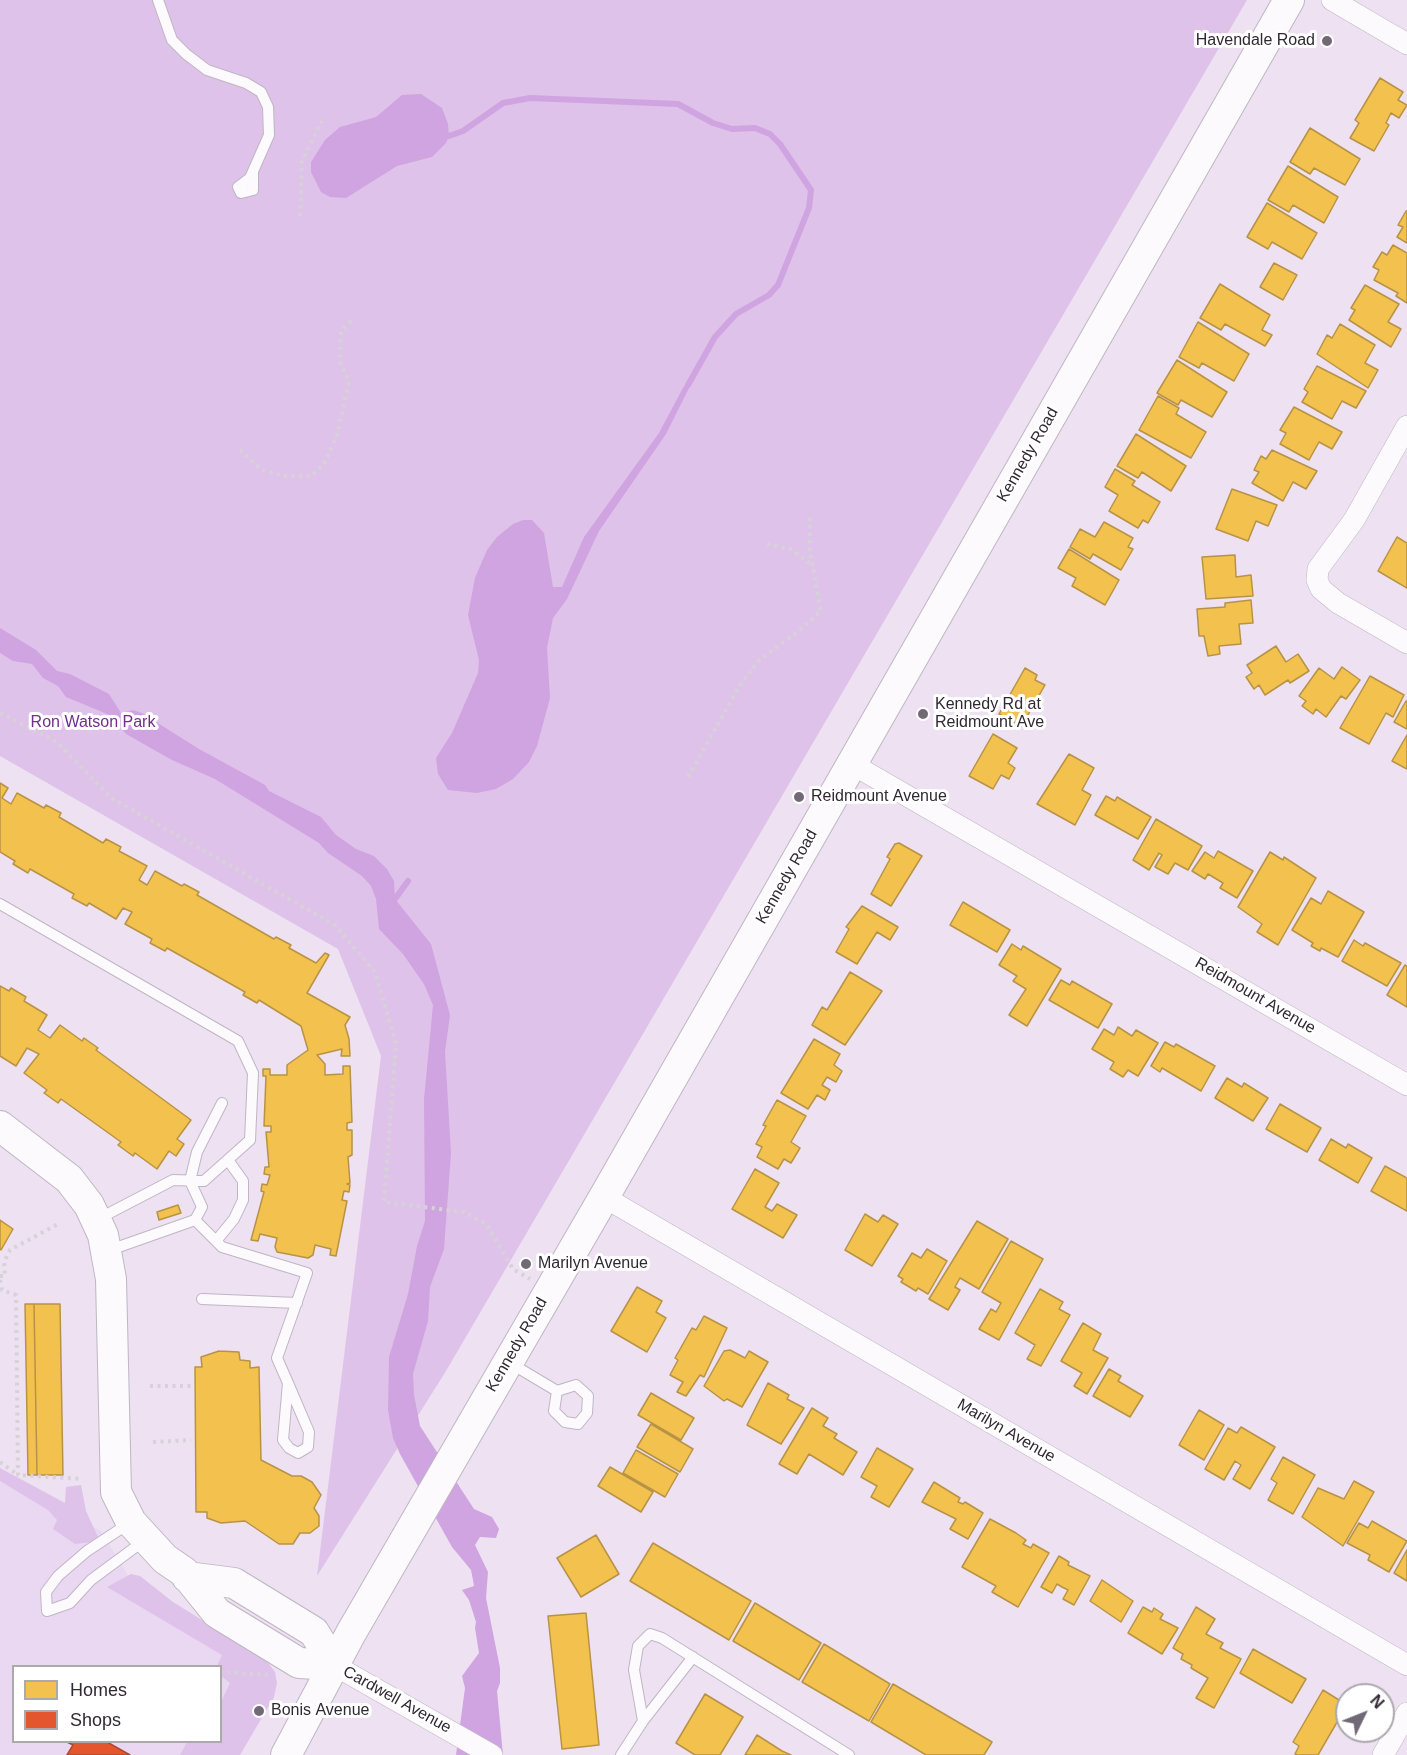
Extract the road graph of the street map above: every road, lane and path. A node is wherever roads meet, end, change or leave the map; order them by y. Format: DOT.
graph roads {
  1 [pos="158,0"];
  2 [pos="1289,0"];
  3 [pos="1332,0"];
  4 [pos="1407,44"];
  5 [pos="322,121"];
  6 [pos="253,172"];
  7 [pos="300,216"];
  8 [pos="351,321"];
  9 [pos="1407,426"];
  10 [pos="240,450"];
  11 [pos="810,516"];
  12 [pos="767,544"];
  13 [pos="813,566"];
  14 [pos="1407,643"];
  15 [pos="0,713"];
  16 [pos="852,764"];
  17 [pos="688,777"];
  18 [pos="0,904"];
  19 [pos="1407,1085"];
  20 [pos="222,1103"];
  21 [pos="0,1126"];
  22 [pos="228,1160"];
  23 [pos="190,1181"];
  24 [pos="604,1197"];
  25 [pos="96,1220"];
  26 [pos="195,1220"];
  27 [pos="58,1224"];
  28 [pos="216,1241"];
  29 [pos="107,1251"];
  30 [pos="0,1278"];
  31 [pos="549,1290"];
  32 [pos="202,1299"];
  33 [pos="297,1303"];
  34 [pos="507,1361"];
  35 [pos="288,1383"];
  36 [pos="150,1386"];
  37 [pos="191,1386"];
  38 [pos="557,1391"];
  39 [pos="190,1440"];
  40 [pos="153,1442"];
  41 [pos="0,1462"];
  42 [pos="18,1475"];
  43 [pos="82,1479"];
  44 [pos="138,1531"];
  45 [pos="693,1657"];
  46 [pos="334,1665"];
  47 [pos="1407,1665"];
  48 [pos="222,1672"];
  49 [pos="270,1675"];
  50 [pos="1407,1713"];
  51 [pos="643,1721"];
  52 [pos="286,1755"];
  53 [pos="492,1755"];
  54 [pos="621,1755"];
  55 [pos="849,1755"];
  56 [pos="1383,1755"];
  1 -- 6 [label="lane"];
  2 -- 16 [label="main road, Kennedy Road"];
  3 -- 4 [label="street"];
  5 -- 7 [label="path"];
  8 -- 10 [label="path"];
  9 -- 14 [label="street"];
  11 -- 13 [label="path"];
  12 -- 13 [label="path"];
  13 -- 17 [label="path"];
  15 -- 31 [label="path"];
  16 -- 19 [label="street, Reidmount Avenue"];
  16 -- 24 [label="main road, Kennedy Road"];
  18 -- 22 [label="lane"];
  20 -- 23 [label="lane"];
  21 -- 25 [label="main road"];
  22 -- 23 [label="lane"];
  22 -- 28 [label="lane"];
  23 -- 25 [label="lane"];
  23 -- 26 [label="lane"];
  24 -- 31 [label="main road, Kennedy Road"];
  24 -- 47 [label="street, Marilyn Avenue"];
  25 -- 29 [label="main road"];
  26 -- 28 [label="lane"];
  26 -- 29 [label="lane"];
  27 -- 30 [label="path"];
  28 -- 33 [label="lane"];
  29 -- 44 [label="main road"];
  30 -- 42 [label="path"];
  31 -- 34 [label="main road, Kennedy Road"];
  32 -- 33 [label="lane"];
  33 -- 35 [label="lane"];
  34 -- 38 [label="lane"];
  34 -- 46 [label="main road, Kennedy Road"];
  35 -- 35 [label="lane"];
  36 -- 37 [label="path"];
  39 -- 40 [label="path"];
  41 -- 42 [label="path"];
  42 -- 43 [label="path"];
  44 -- 44 [label="lane"];
  44 -- 46 [label="main road"];
  45 -- 51 [label="lane"];
  45 -- 51 [label="lane"];
  45 -- 55 [label="lane"];
  46 -- 52 [label="main road, Kennedy Road"];
  46 -- 53 [label="street, Cardwell Avenue"];
  48 -- 49 [label="path"];
  50 -- 56 [label="street"];
  51 -- 54 [label="lane"];
}
